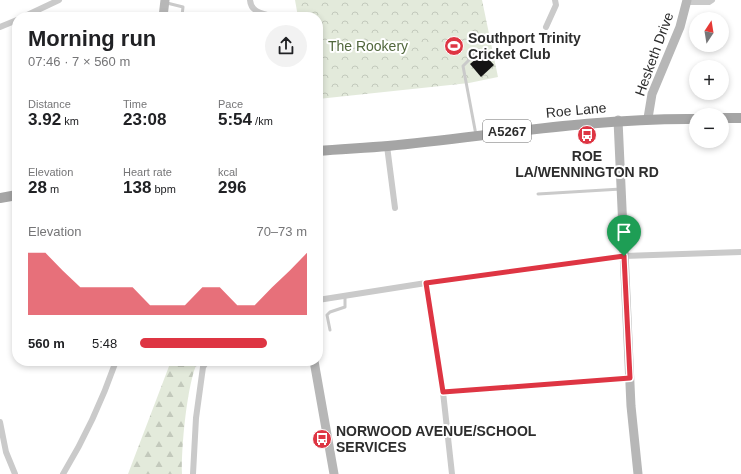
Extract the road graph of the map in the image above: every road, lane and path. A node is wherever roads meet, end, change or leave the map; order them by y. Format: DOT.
graph roads {
  1 [pos="59,0"];
  2 [pos="250,0"];
  3 [pos="555,0"];
  4 [pos="712,0"];
  5 [pos="687,1"];
  6 [pos="165,2"];
  7 [pos="34,12"];
  8 [pos="164,12"];
  9 [pos="182,12"];
  10 [pos="258,12"];
  11 [pos="12,22"];
  12 [pos="0,26"];
  13 [pos="546,27"];
  14 [pos="478,50"];
  15 [pos="648,118"];
  16 [pos="689,118"];
  17 [pos="729,118"];
  18 [pos="741,118"];
  19 [pos="618,120"];
  20 [pos="476,135"];
  21 [pos="387,146"];
  22 [pos="323,149"];
  23 [pos="621,189"];
  24 [pos="538,194"];
  25 [pos="12,197"];
  26 [pos="0,198"];
  27 [pos="394,208"];
  28 [pos="741,252"];
  29 [pos="624,256"];
  30 [pos="426,283"];
  31 [pos="345,296"];
  32 [pos="323,299"];
  33 [pos="330,330"];
  34 [pos="114,366"];
  35 [pos="198,366"];
  36 [pos="315,366"];
  37 [pos="203,367"];
  38 [pos="630,378"];
  39 [pos="443,392"];
  40 [pos="0,422"];
  41 [pos="15,474"];
  42 [pos="63,474"];
  43 [pos="192,474"];
  44 [pos="334,474"];
  45 [pos="452,474"];
  46 [pos="638,474"];
  1 -- 7 [label="street"];
  2 -- 10 [label="street"];
  3 -- 13 [label="street"];
  4 -- 5 [label="street"];
  5 -- 15 [label="street, Hesketh Drive"];
  6 -- 8 [label="street"];
  6 -- 9 [label="lane"];
  11 -- 12 [label="street"];
  14 -- 20 [label="lane"];
  15 -- 16 [label="main road, Roe Lane / A5267"];
  15 -- 19 [label="main road, Roe Lane / A5267"];
  17 -- 18 [label="main road"];
  19 -- 20 [label="main road, Roe Lane / A5267"];
  19 -- 23 [label="street"];
  20 -- 21 [label="main road, Roe Lane / A5267"];
  21 -- 22 [label="main road, Roe Lane / A5267"];
  21 -- 27 [label="street"];
  23 -- 24 [label="lane"];
  23 -- 29 [label="street"];
  25 -- 26 [label="main road"];
  28 -- 29 [label="street"];
  29 -- 30 [label="street"];
  29 -- 38 [label="street"];
  30 -- 31 [label="street"];
  30 -- 39 [label="street"];
  31 -- 32 [label="street"];
  31 -- 33 [label="lane"];
  34 -- 42 [label="street"];
  35 -- 37 [label="path"];
  36 -- 44 [label="street"];
  37 -- 43 [label="street"];
  38 -- 39 [label="street"];
  38 -- 46 [label="street"];
  39 -- 45 [label="street"];
  40 -- 41 [label="street"];
}
